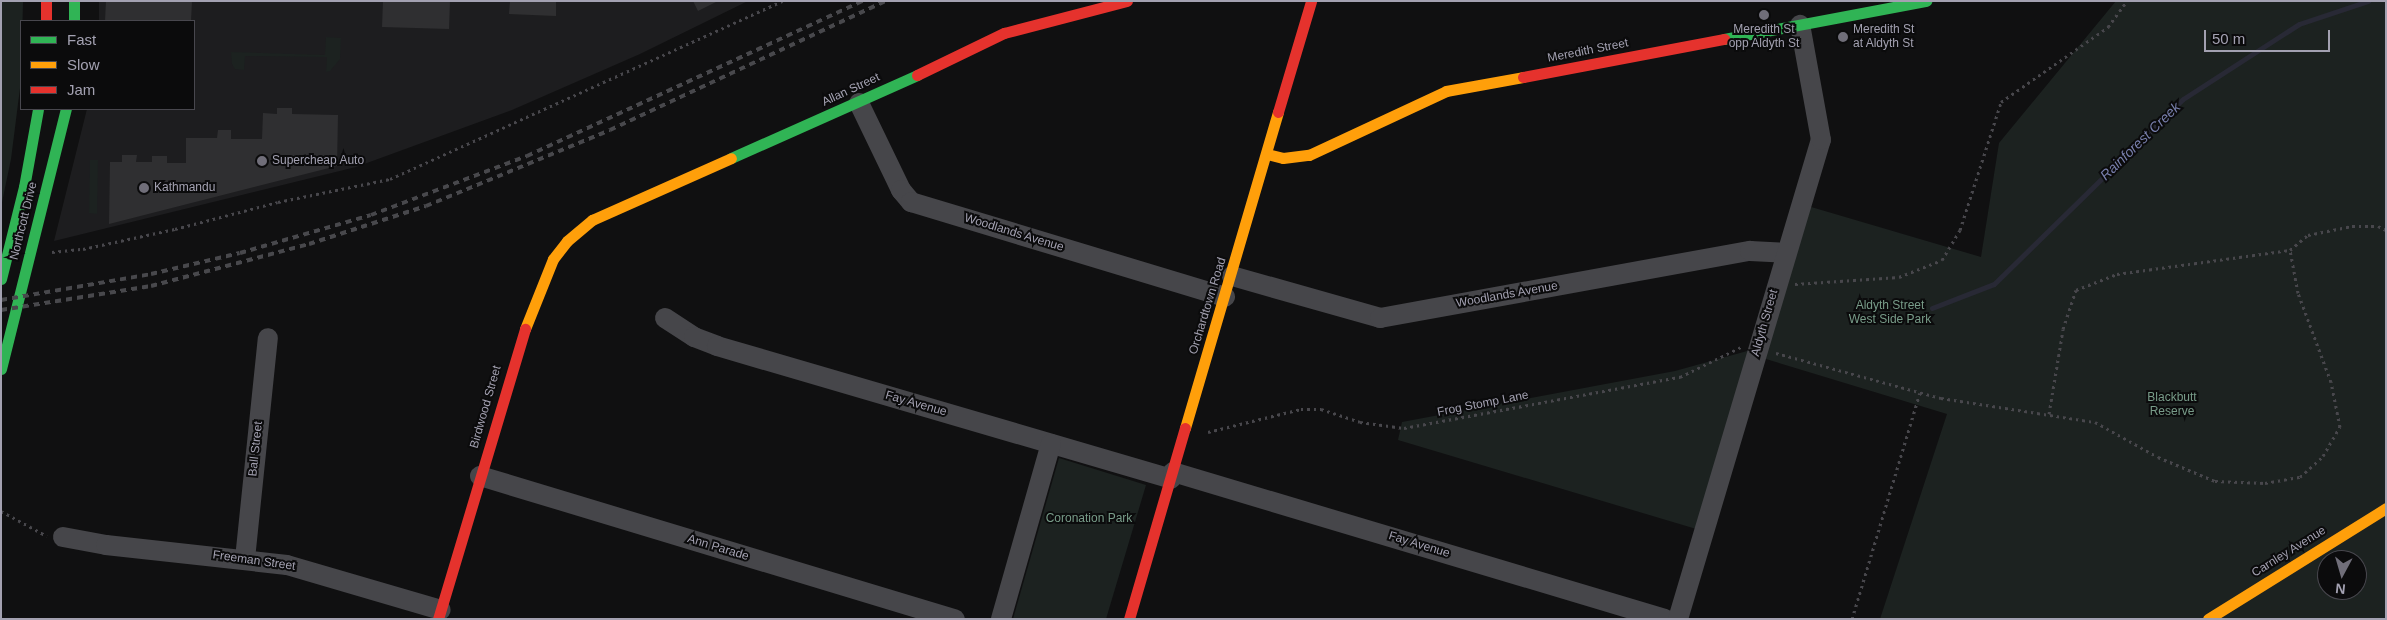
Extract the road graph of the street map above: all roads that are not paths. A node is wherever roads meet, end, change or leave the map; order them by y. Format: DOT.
graph roads {
  1 [pos="46,1"];
  2 [pos="74,1"];
  3 [pos="1127,1"];
  4 [pos="1311,1"];
  5 [pos="1926,1"];
  6 [pos="46,20"];
  7 [pos="74,20"];
  8 [pos="1800,25"];
  9 [pos="859,103"];
  10 [pos="38,110"];
  11 [pos="66,110"];
  12 [pos="1267,154"];
  13 [pos="592,220"];
  14 [pos="1786,252"];
  15 [pos="1232,276"];
  16 [pos="1,279"];
  17 [pos="1225,297"];
  18 [pos="665,318"];
  19 [pos="268,338"];
  20 [pos="1,369"];
  21 [pos="1051,444"];
  22 [pos="480,476"];
  23 [pos="1172,476"];
  24 [pos="2386,508"];
  25 [pos="63,537"];
  26 [pos="245,559"];
  27 [pos="440,614"];
  28 [pos="956,619"];
  29 [pos="1001,619"];
  30 [pos="1129,619"];
  31 [pos="1664,619"];
  32 [pos="1678,619"];
  33 [pos="2208,619"];
  1 -- 6 [label="street"];
  2 -- 7 [label="street"];
  3 -- 9 [label="street, Allan Street"];
  4 -- 12 [label="street, Orchardtown Road"];
  5 -- 8 [label="street, Meredith Street"];
  8 -- 12 [label="street, Meredith Street"];
  8 -- 14 [label="street, Aldyth Street"];
  9 -- 13 [label="street, Allan Street"];
  9 -- 17 [label="street, Woodlands Avenue"];
  10 -- 16 [label="street, Northcott Drive"];
  11 -- 20 [label="street, Northcott Drive"];
  12 -- 15 [label="street, Orchardtown Road"];
  13 -- 22 [label="street, Birdwood Street"];
  14 -- 15 [label="street, Woodlands Avenue"];
  14 -- 32 [label="street, Aldyth Street"];
  15 -- 17 [label="street, Orchardtown Road"];
  17 -- 23 [label="street, Orchardtown Road"];
  18 -- 21 [label="street, Fay Avenue"];
  19 -- 26 [label="street, Ball Street"];
  21 -- 23 [label="street, Fay Avenue"];
  21 -- 29 [label="street"];
  22 -- 27 [label="street, Birdwood Street"];
  22 -- 28 [label="street, Ann Parade"];
  23 -- 30 [label="street, Orchardtown Road"];
  23 -- 31 [label="street, Fay Avenue"];
  24 -- 33 [label="street, Carnley Avenue"];
  25 -- 26 [label="street, Freeman Street"];
  26 -- 27 [label="street, Freeman Street"];
}
